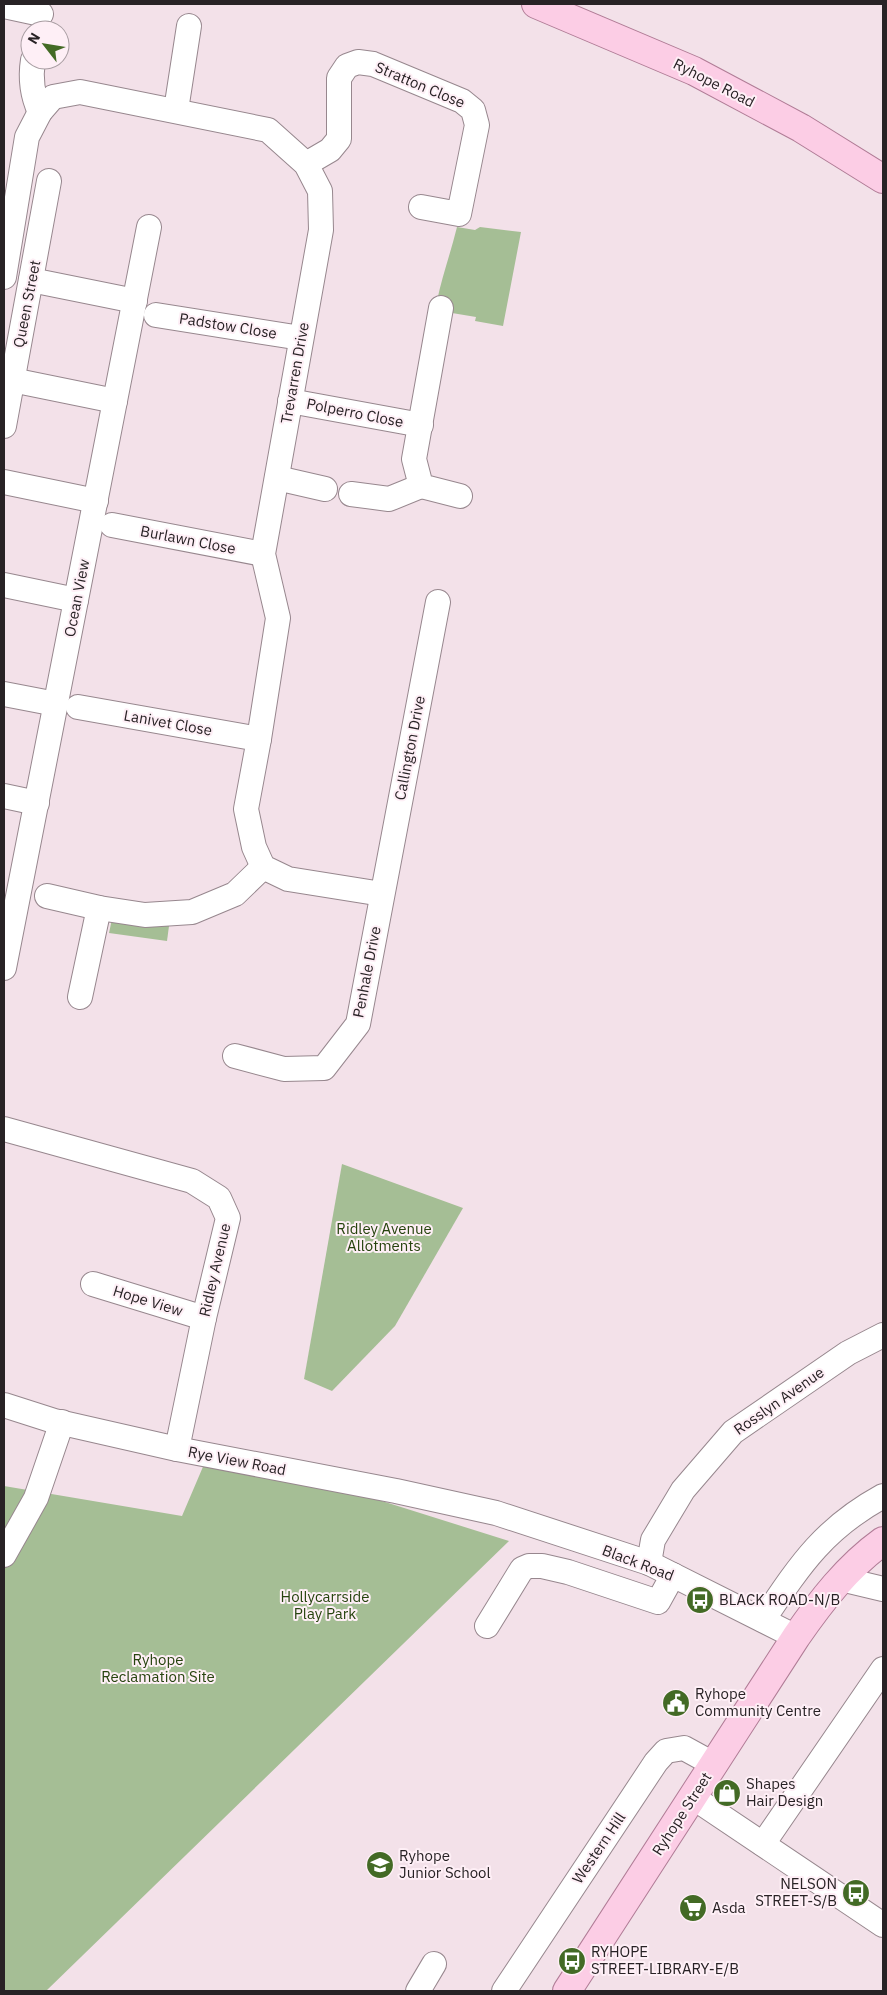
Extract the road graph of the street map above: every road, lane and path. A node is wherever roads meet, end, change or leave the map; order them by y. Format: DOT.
graph roads {
  1 [pos="536,4"];
  2 [pos="4,6"];
  3 [pos="40,16"];
  4 [pos="189,26"];
  5 [pos="31,70"];
  6 [pos="176,110"];
  7 [pos="40,112"];
  8 [pos="306,164"];
  9 [pos="883,179"];
  10 [pos="49,182"];
  11 [pos="420,207"];
  12 [pos="149,227"];
  13 [pos="4,277"];
  14 [pos="31,280"];
  15 [pos="135,301"];
  16 [pos="441,308"];
  17 [pos="156,315"];
  18 [pos="301,338"];
  19 [pos="12,380"];
  20 [pos="115,401"];
  21 [pos="290,401"];
  22 [pos="421,425"];
  23 [pos="4,426"];
  24 [pos="277,478"];
  25 [pos="4,482"];
  26 [pos="422,486"];
  27 [pos="325,489"];
  28 [pos="351,494"];
  29 [pos="460,496"];
  30 [pos="96,501"];
  31 [pos="112,526"];
  32 [pos="263,554"];
  33 [pos="4,585"];
  34 [pos="76,600"];
  35 [pos="438,602"];
  36 [pos="4,694"];
  37 [pos="67,706"];
  38 [pos="259,739"];
  39 [pos="4,796"];
  40 [pos="36,803"];
  41 [pos="263,867"];
  42 [pos="382,894"];
  43 [pos="47,896"];
  44 [pos="11,897"];
  45 [pos="99,908"];
  46 [pos="4,968"];
  47 [pos="80,997"];
  48 [pos="235,1056"];
  49 [pos="4,1129"];
  50 [pos="93,1284"];
  51 [pos="204,1318"];
  52 [pos="883,1335"];
  53 [pos="4,1405"];
  54 [pos="62,1422"];
  55 [pos="177,1450"];
  56 [pos="883,1496"];
  57 [pos="473,1508"];
  58 [pos="883,1540"];
  59 [pos="4,1555"];
  60 [pos="649,1563"];
  61 [pos="673,1575"];
  62 [pos="841,1579"];
  63 [pos="883,1589"];
  64 [pos="763,1620"];
  65 [pos="487,1626"];
  66 [pos="796,1637"];
  67 [pos="883,1670"];
  68 [pos="715,1764"];
  69 [pos="694,1798"];
  70 [pos="763,1844"];
  71 [pos="880,1915"];
  72 [pos="434,1964"];
  73 [pos="418,1991"];
  74 [pos="504,1991"];
  75 [pos="567,1991"];
  1 -- 9 [label="main road, Ryhope Road"];
  2 -- 3 [label="street"];
  4 -- 6 [label="street"];
  5 -- 7 [label="street"];
  6 -- 7 [label="street, Trevarren Drive"];
  6 -- 8 [label="street, Trevarren Drive"];
  7 -- 13 [label="street"];
  8 -- 11 [label="street, Stratton Close"];
  8 -- 18 [label="street, Trevarren Drive"];
  10 -- 14 [label="street, Queen Street"];
  12 -- 15 [label="street, Ocean View"];
  14 -- 15 [label="street"];
  14 -- 19 [label="street, Queen Street"];
  15 -- 20 [label="street, Ocean View"];
  16 -- 22 [label="street, Polperro Close"];
  17 -- 18 [label="street, Padstow Close"];
  18 -- 21 [label="street, Trevarren Drive"];
  19 -- 20 [label="street"];
  19 -- 23 [label="street, Queen Street"];
  20 -- 30 [label="street, Ocean View"];
  21 -- 22 [label="street, Polperro Close"];
  21 -- 24 [label="street, Trevarren Drive"];
  22 -- 26 [label="street, Polperro Close"];
  24 -- 27 [label="street"];
  24 -- 32 [label="street, Trevarren Drive"];
  25 -- 30 [label="street"];
  26 -- 28 [label="street"];
  26 -- 29 [label="street"];
  30 -- 34 [label="street, Ocean View"];
  31 -- 32 [label="street, Burlawn Close"];
  32 -- 38 [label="street, Trevarren Drive"];
  33 -- 34 [label="street"];
  34 -- 37 [label="street, Ocean View"];
  35 -- 42 [label="street, Callington Drive"];
  36 -- 37 [label="street, Lanivet Close"];
  37 -- 38 [label="street, Lanivet Close"];
  37 -- 40 [label="street, Ocean View"];
  38 -- 41 [label="street, Trevarren Drive"];
  39 -- 40 [label="street"];
  40 -- 44 [label="street, Ocean View"];
  41 -- 42 [label="street"];
  41 -- 45 [label="street"];
  42 -- 48 [label="street, Penhale Drive"];
  43 -- 45 [label="street"];
  44 -- 46 [label="street, Ocean View"];
  45 -- 47 [label="street"];
  49 -- 51 [label="street, Ridley Avenue"];
  50 -- 51 [label="street, Hope View"];
  51 -- 55 [label="street, Ridley Avenue"];
  52 -- 60 [label="street, Rosslyn Avenue"];
  53 -- 54 [label="street, Rye View Road"];
  54 -- 55 [label="street, Rye View Road"];
  54 -- 59 [label="street"];
  55 -- 57 [label="street, Rye View Road"];
  56 -- 64 [label="street"];
  57 -- 60 [label="street, Black Road"];
  58 -- 62 [label="main road, Ryhope Street"];
  60 -- 61 [label="street, Black Road"];
  61 -- 64 [label="street, Black Road"];
  61 -- 65 [label="street"];
  62 -- 63 [label="street"];
  62 -- 66 [label="main road, Ryhope Street"];
  64 -- 66 [label="street, Black Road"];
  66 -- 68 [label="main road, Ryhope Street"];
  67 -- 70 [label="street"];
  68 -- 69 [label="main road, Ryhope Street"];
  68 -- 74 [label="street, Western Hill"];
  69 -- 70 [label="street"];
  69 -- 75 [label="main road, Ryhope Street"];
  70 -- 71 [label="street"];
  72 -- 73 [label="street"];
}
